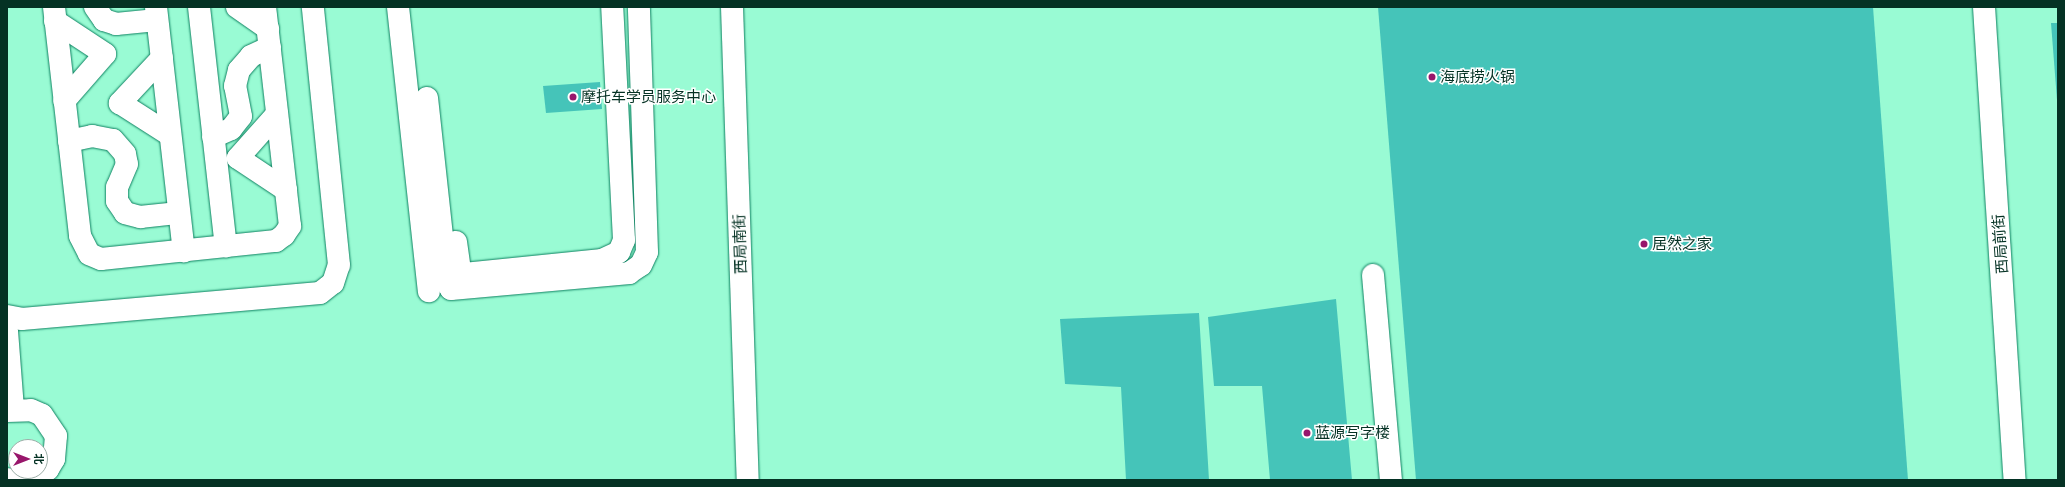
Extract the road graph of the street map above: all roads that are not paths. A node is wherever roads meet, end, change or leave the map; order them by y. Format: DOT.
graph roads {
  1 [pos="95,7"];
  2 [pos="199,7"];
  3 [pos="237,7"];
  4 [pos="265,7"];
  5 [pos="312,7"];
  6 [pos="398,7"];
  7 [pos="612,7"];
  8 [pos="639,7"];
  9 [pos="732,7"];
  10 [pos="1984,7"];
  11 [pos="156,13"];
  12 [pos="54,14"];
  13 [pos="269,38"];
  14 [pos="162,58"];
  15 [pos="426,98"];
  16 [pos="64,101"];
  17 [pos="277,114"];
  18 [pos="170,135"];
  19 [pos="213,137"];
  20 [pos="69,141"];
  21 [pos="286,190"];
  22 [pos="179,213"];
  23 [pos="226,246"];
  24 [pos="184,251"];
  25 [pos="1373,274"];
  26 [pos="429,291"];
  27 [pos="7,316"];
  28 [pos="7,331"];
  29 [pos="10,410"];
  30 [pos="7,479"];
  31 [pos="10,480"];
  32 [pos="30,480"];
  33 [pos="748,480"];
  34 [pos="1391,480"];
  35 [pos="2015,480"];
  1 -- 11 [label="street"];
  2 -- 19 [label="street"];
  3 -- 13 [label="street"];
  4 -- 13 [label="street"];
  5 -- 27 [label="street"];
  6 -- 15 [label="street"];
  7 -- 15 [label="street"];
  8 -- 15 [label="street"];
  9 -- 33 [label="street, 西局南街"];
  10 -- 35 [label="street, 西局前街"];
  11 -- 14 [label="street"];
  12 -- 16 [label="street"];
  12 -- 16 [label="street"];
  13 -- 17 [label="street"];
  13 -- 19 [label="street"];
  14 -- 18 [label="street"];
  14 -- 18 [label="street"];
  15 -- 26 [label="street"];
  16 -- 20 [label="street"];
  17 -- 21 [label="street"];
  17 -- 21 [label="street"];
  18 -- 22 [label="street"];
  19 -- 23 [label="street"];
  20 -- 22 [label="street"];
  20 -- 24 [label="street"];
  21 -- 23 [label="street"];
  22 -- 24 [label="street"];
  23 -- 24 [label="street"];
  25 -- 34 [label="street"];
  28 -- 29 [label="street"];
  29 -- 32 [label="street"];
  30 -- 31 [label="street"];
}
